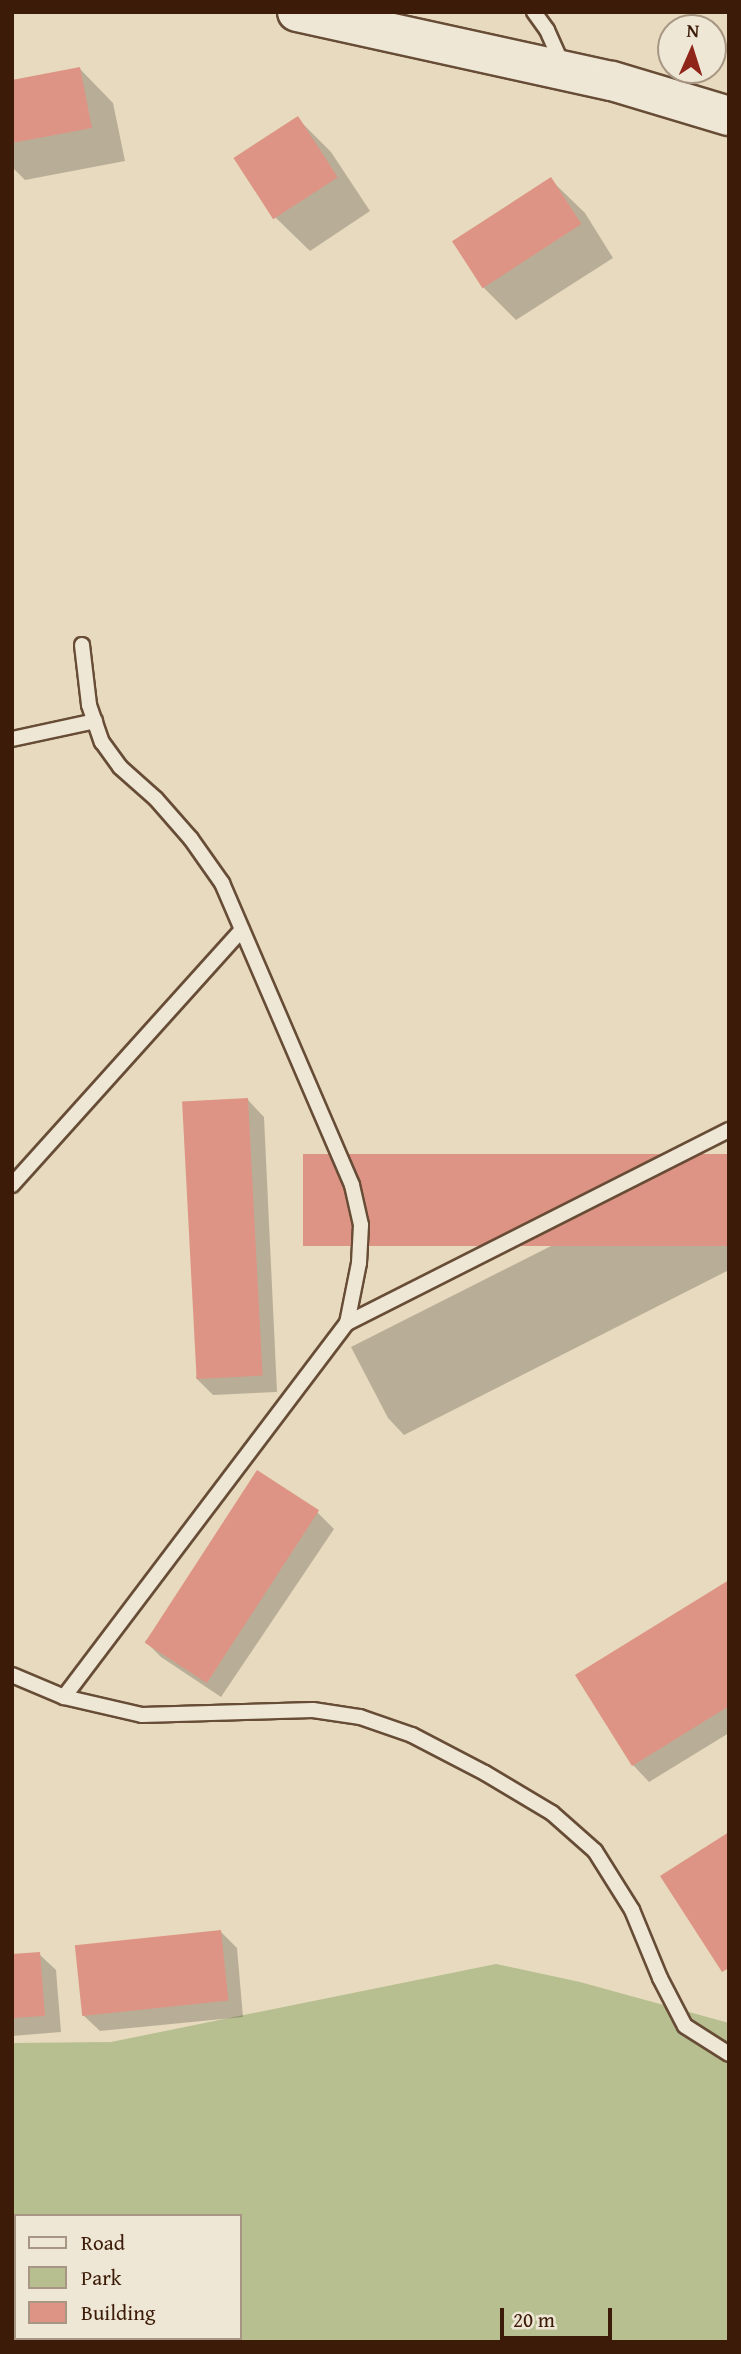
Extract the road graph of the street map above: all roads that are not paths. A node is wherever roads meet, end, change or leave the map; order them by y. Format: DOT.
graph roads {
  1 [pos="297,12"];
  2 [pos="534,12"];
  3 [pos="565,71"];
  4 [pos="729,116"];
  5 [pos="82,645"];
  6 [pos="95,722"];
  7 [pos="12,739"];
  8 [pos="242,930"];
  9 [pos="729,1130"];
  10 [pos="12,1185"];
  11 [pos="347,1323"];
  12 [pos="12,1675"];
  13 [pos="64,1697"];
  14 [pos="729,2054"];
  1 -- 3 [label="main road"];
  2 -- 3 [label="lane"];
  3 -- 4 [label="main road"];
  5 -- 6 [label="lane"];
  6 -- 7 [label="lane"];
  6 -- 8 [label="lane"];
  8 -- 10 [label="lane"];
  8 -- 11 [label="lane"];
  9 -- 11 [label="lane"];
  11 -- 13 [label="lane"];
  12 -- 13 [label="lane"];
  13 -- 14 [label="lane"];
}
